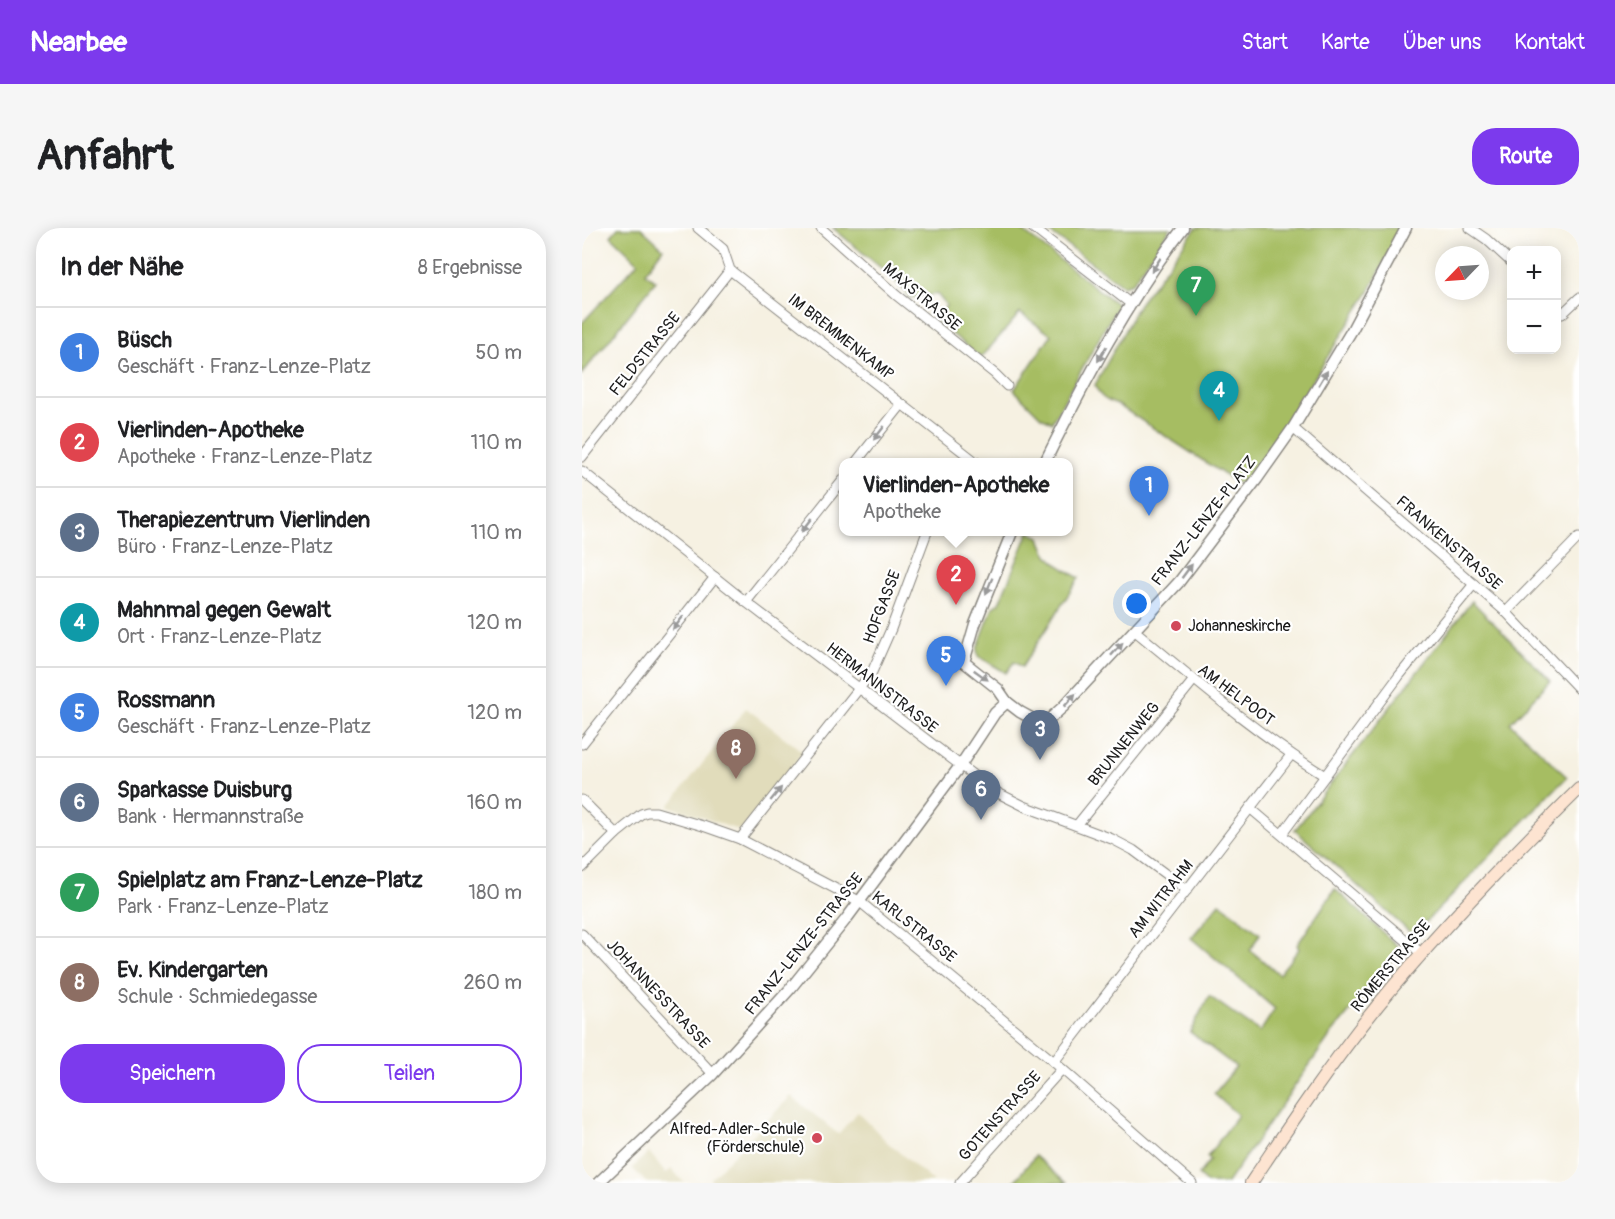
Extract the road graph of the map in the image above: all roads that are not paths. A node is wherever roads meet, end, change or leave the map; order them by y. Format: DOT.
graph roads {
  1 [pos="698,228"];
  2 [pos="821,228"];
  3 [pos="1033,228"];
  4 [pos="1183,228"];
  5 [pos="1406,228"];
  6 [pos="1470,228"];
  7 [pos="1507,258"];
  8 [pos="730,270"];
  9 [pos="1579,298"];
  10 [pos="1131,304"];
  11 [pos="1561,313"];
  12 [pos="1007,386"];
  13 [pos="902,404"];
  14 [pos="1293,428"];
  15 [pos="582,457"];
  16 [pos="859,458"];
  17 [pos="971,458"];
  18 [pos="1047,458"];
  19 [pos="582,471"];
  20 [pos="839,483"];
  21 [pos="925,536"];
  22 [pos="1010,536"];
  23 [pos="1579,537"];
  24 [pos="715,577"];
  25 [pos="1474,584"];
  26 [pos="746,602"];
  27 [pos="1506,612"];
  28 [pos="1134,630"];
  29 [pos="1193,681"];
  30 [pos="859,689"];
  31 [pos="1579,689"];
  32 [pos="1007,702"];
  33 [pos="582,744"];
  34 [pos="1291,755"];
  35 [pos="960,766"];
  36 [pos="1325,776"];
  37 [pos="1579,789"];
  38 [pos="582,800"];
  39 [pos="1250,808"];
  40 [pos="1077,825"];
  41 [pos="616,834"];
  42 [pos="1282,834"];
  43 [pos="740,839"];
  44 [pos="582,868"];
  45 [pos="1186,890"];
  46 [pos="859,902"];
  47 [pos="582,934"];
  48 [pos="1422,953"];
  49 [pos="1054,1062"];
  50 [pos="1062,1069"];
  51 [pos="713,1074"];
  52 [pos="598,1183"];
  53 [pos="960,1183"];
  54 [pos="1192,1183"];
  55 [pos="1251,1183"];
  1 -- 8 [label="street, IM BREMMENKAMP"];
  2 -- 12 [label="street, MAXSTRASSE"];
  3 -- 10 [label="street"];
  4 -- 10 [label="street, one-way"];
  14 -- 5 [label="street, FRANZ-LENZE-PLATZ, one-way"];
  6 -- 7 [label="street"];
  8 -- 13 [label="street, IM BREMMENKAMP"];
  8 -- 15 [label="street, FELDSTRASSE"];
  9 -- 11 [label="street"];
  10 -- 18 [label="street, one-way"];
  13 -- 16 [label="street, one-way"];
  13 -- 17 [label="street, IM BREMMENKAMP"];
  14 -- 25 [label="street, FRANKENSTRASSE"];
  28 -- 14 [label="street, FRANZ-LENZE-PLATZ, one-way"];
  19 -- 24 [label="street, HERMANNSTRASSE"];
  20 -- 26 [label="street, one-way"];
  21 -- 30 [label="street, HOFGASSE"];
  22 -- 32 [label="street, FRANZ-LENZE-PLATZ, one-way"];
  23 -- 27 [label="street"];
  24 -- 26 [label="street, HERMANNSTRASSE"];
  24 -- 33 [label="street, one-way"];
  25 -- 27 [label="street, FRANKENSTRASSE"];
  25 -- 36 [label="street"];
  26 -- 30 [label="street, HERMANNSTRASSE"];
  27 -- 31 [label="street, FRANKENSTRASSE"];
  28 -- 29 [label="street, AM HELPOOT"];
  32 -- 28 [label="street, FRANZ-LENZE-PLATZ, one-way"];
  29 -- 34 [label="street, AM HELPOOT"];
  29 -- 40 [label="street, BRUNNENWEG"];
  30 -- 35 [label="street, HERMANNSTRASSE"];
  43 -- 30 [label="street, HOFGASSE, one-way"];
  32 -- 35 [label="street, FRANZ-LENZE-STRASSE"];
  34 -- 36 [label="street, AM HELPOOT"];
  34 -- 39 [label="street, AM WITRAHM"];
  35 -- 40 [label="street, HERMANNSTRASSE"];
  35 -- 46 [label="street, FRANZ-LENZE-STRASSE"];
  36 -- 42 [label="street"];
  37 -- 48 [label="main road, RÖMERSTRASSE"];
  38 -- 41 [label="street"];
  39 -- 42 [label="street"];
  39 -- 45 [label="street, AM WITRAHM"];
  40 -- 45 [label="street, HERMANNSTRASSE"];
  41 -- 43 [label="street, KARLSTRASSE"];
  41 -- 44 [label="street"];
  42 -- 48 [label="street"];
  43 -- 46 [label="street, KARLSTRASSE"];
  45 -- 49 [label="street, AM WITRAHM"];
  46 -- 49 [label="street, KARLSTRASSE"];
  46 -- 51 [label="street, FRANZ-LENZE-STRASSE"];
  47 -- 51 [label="street, JOHANNESSTRASSE"];
  48 -- 55 [label="main road, RÖMERSTRASSE"];
  49 -- 50 [label="street, KARLSTRASSE"];
  50 -- 53 [label="street, GOTENSTRASSE"];
  50 -- 54 [label="street, KARLSTRASSE"];
  51 -- 52 [label="street, FRANZ-LENZE-STRASSE"];
}
